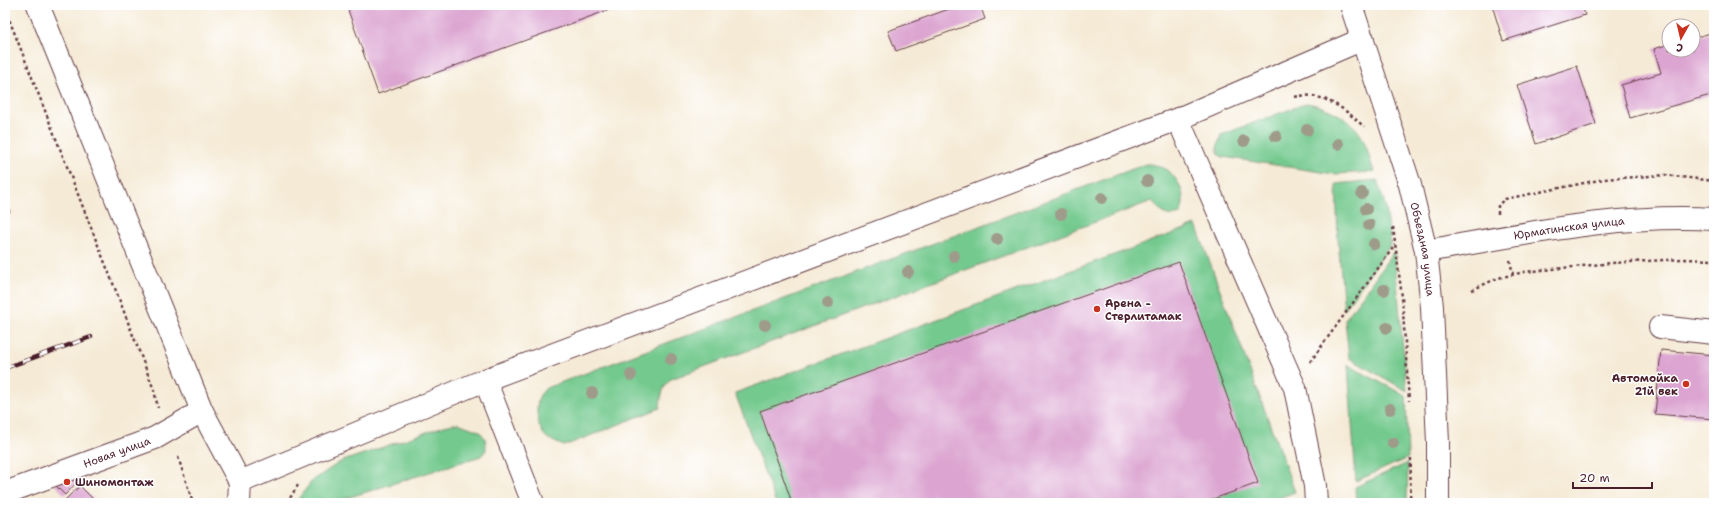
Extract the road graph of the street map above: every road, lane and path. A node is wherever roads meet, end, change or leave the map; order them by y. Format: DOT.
graph roads {
  1 [pos="38,5"];
  2 [pos="1351,5"];
  3 [pos="5,9"];
  4 [pos="1363,39"];
  5 [pos="1290,98"];
  6 [pos="1178,119"];
  7 [pos="1369,132"];
  8 [pos="1714,181"];
  9 [pos="1499,219"];
  10 [pos="1714,219"];
  11 [pos="1392,223"];
  12 [pos="1395,244"];
  13 [pos="1426,251"];
  14 [pos="1509,258"];
  15 [pos="1714,260"];
  16 [pos="1513,274"];
  17 [pos="1472,290"];
  18 [pos="1660,327"];
  19 [pos="1714,333"];
  20 [pos="485,380"];
  21 [pos="1294,386"];
  22 [pos="1410,404"];
  23 [pos="202,411"];
  24 [pos="159,413"];
  25 [pos="1412,450"];
  26 [pos="178,457"];
  27 [pos="299,483"];
  28 [pos="5,493"];
  29 [pos="239,493"];
  30 [pos="193,503"];
  31 [pos="287,503"];
  32 [pos="533,503"];
  33 [pos="1316,503"];
  34 [pos="1410,503"];
  35 [pos="1438,503"];
  1 -- 23 [label="street"];
  2 -- 4 [label="street, Объездная улица"];
  3 -- 24 [label="path"];
  4 -- 6 [label="street"];
  4 -- 13 [label="street, Объездная улица"];
  5 -- 7 [label="path"];
  6 -- 20 [label="street"];
  6 -- 21 [label="street"];
  8 -- 9 [label="path"];
  10 -- 13 [label="street, Юрматинская улица"];
  11 -- 12 [label="path"];
  12 -- 21 [label="path"];
  12 -- 22 [label="path"];
  13 -- 35 [label="street, Объездная улица"];
  14 -- 16 [label="path"];
  15 -- 16 [label="path"];
  16 -- 17 [label="path"];
  18 -- 19 [label="street"];
  20 -- 29 [label="street"];
  20 -- 32 [label="street"];
  21 -- 33 [label="street"];
  23 -- 28 [label="street, Новая улица"];
  23 -- 29 [label="street"];
  25 -- 34 [label="path"];
  26 -- 30 [label="path"];
  27 -- 31 [label="path"];
}
